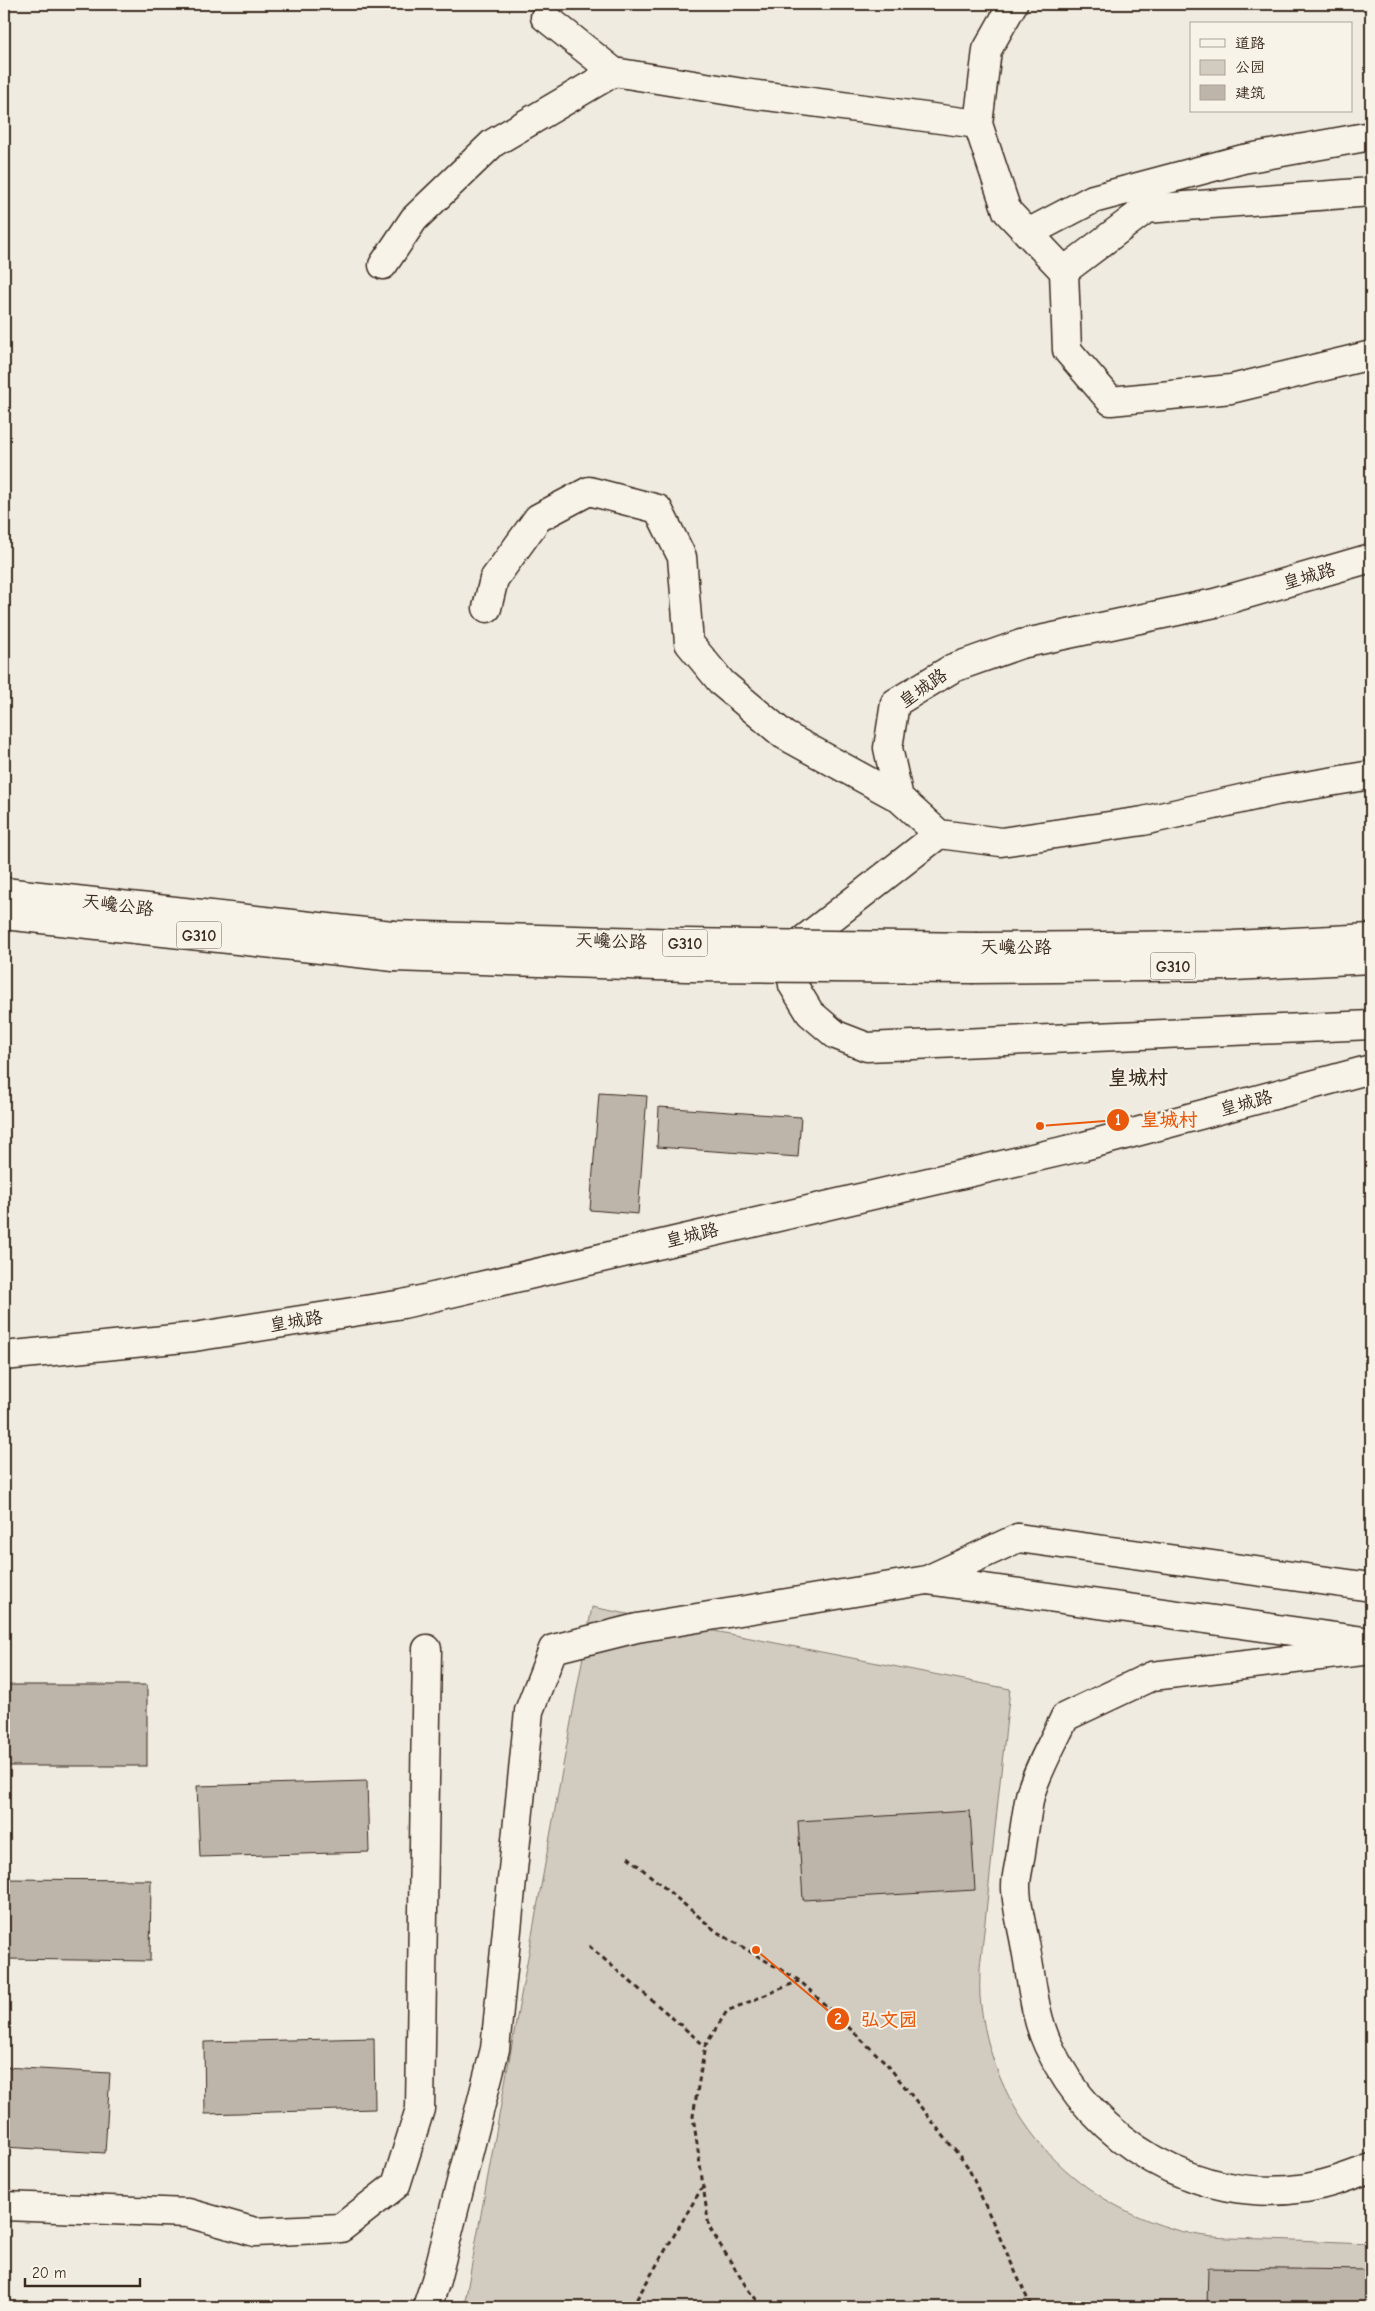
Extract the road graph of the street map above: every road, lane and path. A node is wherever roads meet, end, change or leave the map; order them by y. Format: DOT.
graph roads {
  1 [pos="1013,4"];
  2 [pos="545,17"];
  3 [pos="614,72"];
  4 [pos="978,124"];
  5 [pos="1371,136"];
  6 [pos="1371,192"];
  7 [pos="1028,233"];
  8 [pos="383,266"];
  9 [pos="1064,271"];
  10 [pos="1371,355"];
  11 [pos="1371,558"];
  12 [pos="487,608"];
  13 [pos="1371,775"];
  14 [pos="900,798"];
  15 [pos="939,834"];
  16 [pos="4,892"];
  17 [pos="4,915"];
  18 [pos="1371,938"];
  19 [pos="393,946"];
  20 [pos="976,958"];
  21 [pos="1371,959"];
  22 [pos="1371,1025"];
  23 [pos="1371,1069"];
  24 [pos="4,1356"];
  25 [pos="927,1580"];
  26 [pos="1371,1587"];
  27 [pos="1371,1642"];
  28 [pos="426,1649"];
  29 [pos="1371,1650"];
  30 [pos="628,1857"];
  31 [pos="589,1946"];
  32 [pos="800,1981"];
  33 [pos="705,2046"];
  34 [pos="1371,2168"];
  35 [pos="703,2185"];
  36 [pos="4,2206"];
  37 [pos="427,2307"];
  38 [pos="632,2307"];
  39 [pos="763,2307"];
  40 [pos="1034,2307"];
  1 -- 4 [label="main road"];
  2 -- 3 [label="main road"];
  3 -- 4 [label="main road"];
  3 -- 8 [label="main road"];
  4 -- 7 [label="main road"];
  5 -- 7 [label="main road"];
  6 -- 9 [label="main road"];
  7 -- 9 [label="main road"];
  9 -- 10 [label="main road"];
  11 -- 14 [label="main road, 皇城路"];
  12 -- 14 [label="main road"];
  13 -- 15 [label="main road"];
  14 -- 15 [label="main road"];
  15 -- 22 [label="main road"];
  16 -- 19 [label="main road, 天巉公路 / G310"];
  17 -- 19 [label="main road, 天巉公路 / G310"];
  18 -- 20 [label="main road, 天巉公路 / G310"];
  19 -- 20 [label="main road, 天巉公路 / G310, bridge"];
  20 -- 21 [label="main road, 天巉公路 / G310"];
  23 -- 24 [label="main road, 皇城路"];
  25 -- 26 [label="main road"];
  25 -- 27 [label="main road"];
  25 -- 37 [label="main road"];
  28 -- 36 [label="main road"];
  29 -- 34 [label="main road"];
  30 -- 32 [label="path"];
  31 -- 33 [label="path"];
  32 -- 33 [label="path"];
  32 -- 40 [label="path"];
  33 -- 35 [label="path"];
  35 -- 38 [label="path"];
  35 -- 39 [label="path"];
}
